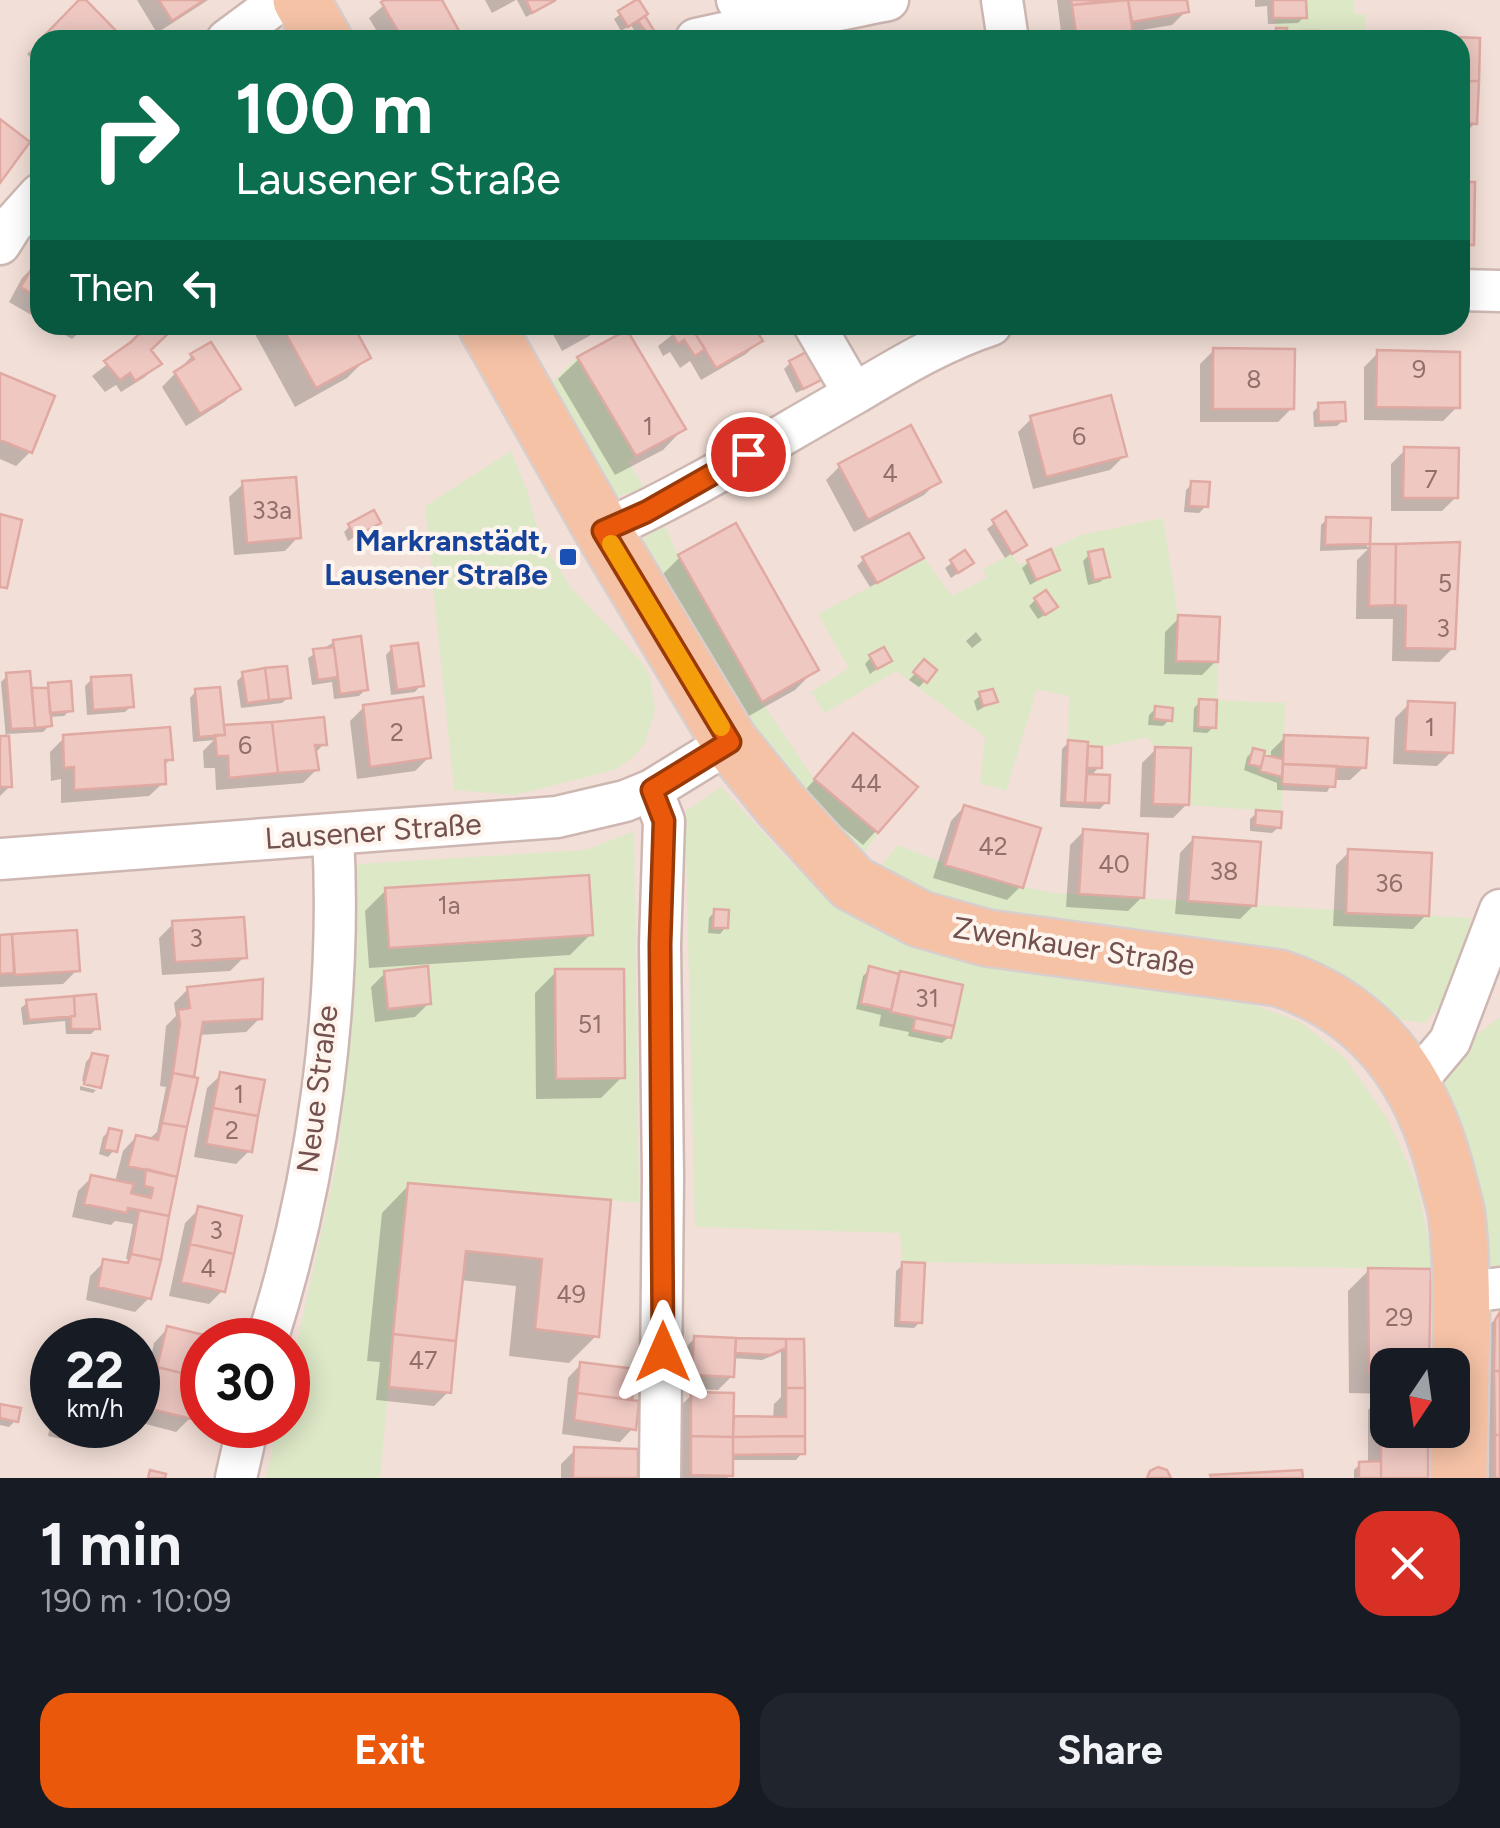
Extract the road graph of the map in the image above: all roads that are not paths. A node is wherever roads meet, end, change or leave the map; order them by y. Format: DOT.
graph roads {
  1 [pos="281,0"];
  2 [pos="301,0"];
  3 [pos="737,0"];
  4 [pos="888,0"];
  5 [pos="1002,0"];
  6 [pos="797,17"];
  7 [pos="240,30"];
  8 [pos="318,30"];
  9 [pos="737,30"];
  10 [pos="1006,30"];
  11 [pos="30,205"];
  12 [pos="0,244"];
  13 [pos="1470,290"];
  14 [pos="1500,290"];
  15 [pos="492,335"];
  16 [pos="820,335"];
  17 [pos="962,335"];
  18 [pos="854,394"];
  19 [pos="603,531"];
  20 [pos="730,742"];
  21 [pos="652,790"];
  22 [pos="333,834"];
  23 [pos="0,860"];
  24 [pos="1500,910"];
  25 [pos="1490,963"];
  26 [pos="1413,1085"];
  27 [pos="1480,1290"];
  28 [pos="272,1318"];
  29 [pos="243,1448"];
  30 [pos="236,1478"];
  31 [pos="660,1478"];
  32 [pos="1459,1478"];
  1 -- 7 [label="street"];
  2 -- 8 [label="main road"];
  3 -- 6 [label="street"];
  4 -- 6 [label="street"];
  5 -- 10 [label="street"];
  6 -- 9 [label="street"];
  11 -- 12 [label="street"];
  13 -- 14 [label="street"];
  15 -- 19 [label="main road, Zwenkauer Straße"];
  16 -- 18 [label="street"];
  17 -- 18 [label="street"];
  18 -- 19 [label="street"];
  19 -- 20 [label="main road, Zwenkauer Straße"];
  20 -- 21 [label="street, Lausener Straße"];
  20 -- 26 [label="main road, Zwenkauer Straße"];
  21 -- 22 [label="street, Lausener Straße"];
  21 -- 31 [label="street"];
  22 -- 23 [label="street, Lausener Straße"];
  22 -- 28 [label="street, Neue Straße"];
  24 -- 25 [label="street"];
  25 -- 26 [label="street"];
  26 -- 27 [label="main road, Zwenkauer Straße"];
  27 -- 32 [label="main road, Zwenkauer Straße"];
  29 -- 30 [label="street"];
}
